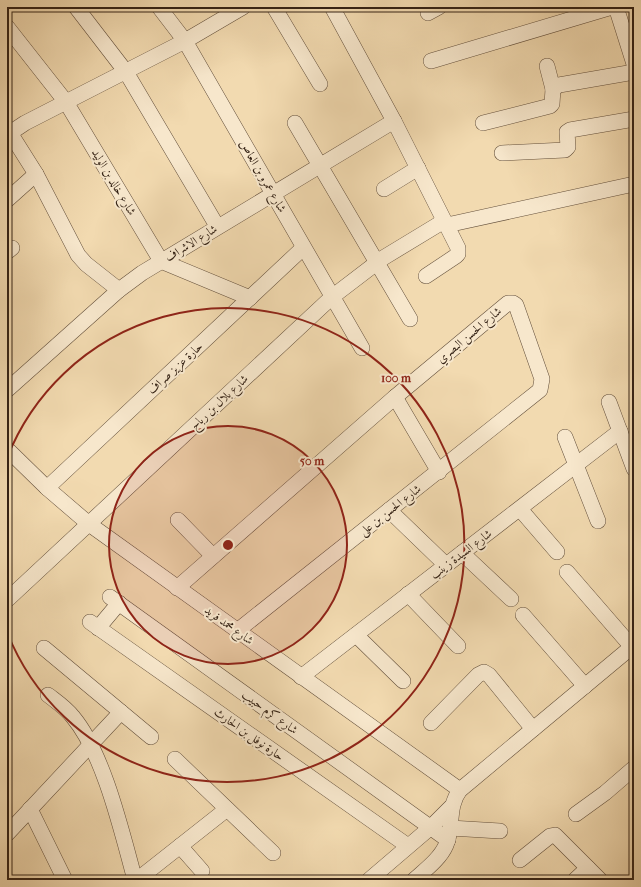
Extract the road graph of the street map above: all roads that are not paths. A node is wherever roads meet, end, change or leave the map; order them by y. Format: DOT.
graph roads {
  1 [pos="76,7"];
  2 [pos="159,7"];
  3 [pos="243,7"];
  4 [pos="274,7"];
  5 [pos="332,7"];
  6 [pos="612,7"];
  7 [pos="616,7"];
  8 [pos="226,11"];
  9 [pos="7,27"];
  10 [pos="185,41"];
  11 [pos="431,61"];
  12 [pos="634,64"];
  13 [pos="547,66"];
  14 [pos="126,72"];
  15 [pos="634,72"];
  16 [pos="320,84"];
  17 [pos="553,89"];
  18 [pos="66,102"];
  19 [pos="634,119"];
  20 [pos="394,121"];
  21 [pos="483,123"];
  22 [pos="295,124"];
  23 [pos="8,132"];
  24 [pos="502,153"];
  25 [pos="320,165"];
  26 [pos="418,168"];
  27 [pos="36,174"];
  28 [pos="634,184"];
  29 [pos="384,189"];
  30 [pos="272,193"];
  31 [pos="7,200"];
  32 [pos="446,223"];
  33 [pos="217,226"];
  34 [pos="303,248"];
  35 [pos="161,261"];
  36 [pos="377,262"];
  37 [pos="426,276"];
  38 [pos="119,290"];
  39 [pos="332,297"];
  40 [pos="250,298"];
  41 [pos="410,319"];
  42 [pos="362,348"];
  43 [pos="541,387"];
  44 [pos="7,390"];
  45 [pos="394,397"];
  46 [pos="609,402"];
  47 [pos="620,431"];
  48 [pos="565,437"];
  49 [pos="7,449"];
  50 [pos="576,465"];
  51 [pos="634,469"];
  52 [pos="438,472"];
  53 [pos="47,488"];
  54 [pos="520,509"];
  55 [pos="389,510"];
  56 [pos="178,520"];
  57 [pos="598,521"];
  58 [pos="89,524"];
  59 [pos="557,552"];
  60 [pos="462,553"];
  61 [pos="213,556"];
  62 [pos="446,565"];
  63 [pos="567,572"];
  64 [pos="177,588"];
  65 [pos="408,594"];
  66 [pos="510,599"];
  67 [pos="7,600"];
  68 [pos="523,615"];
  69 [pos="94,625"];
  70 [pos="237,630"];
  71 [pos="356,635"];
  72 [pos="458,646"];
  73 [pos="633,646"];
  74 [pos="44,648"];
  75 [pos="302,677"];
  76 [pos="403,682"];
  77 [pos="585,686"];
  78 [pos="48,695"];
  79 [pos="121,712"];
  80 [pos="431,723"];
  81 [pos="533,729"];
  82 [pos="151,737"];
  83 [pos="90,745"];
  84 [pos="175,759"];
  85 [pos="634,768"];
  86 [pos="460,790"];
  87 [pos="452,806"];
  88 [pos="30,809"];
  89 [pos="227,809"];
  90 [pos="576,814"];
  91 [pos="431,827"];
  92 [pos="500,831"];
  93 [pos="7,834"];
  94 [pos="449,834"];
  95 [pos="180,846"];
  96 [pos="408,846"];
  97 [pos="273,853"];
  98 [pos="520,860"];
  99 [pos="588,868"];
  100 [pos="202,871"];
  101 [pos="65,880"];
  102 [pos="136,880"];
  103 [pos="369,880"];
  104 [pos="414,880"];
  105 [pos="575,880"];
  106 [pos="600,880"];
  1 -- 14 [label="street"];
  2 -- 10 [label="street, شارع عمرو بن العاص"];
  3 -- 8 [label="street"];
  4 -- 16 [label="street"];
  5 -- 20 [label="street"];
  6 -- 11 [label="street"];
  7 -- 12 [label="street"];
  8 -- 10 [label="street"];
  9 -- 18 [label="street, شارع خالد بن الوليد"];
  10 -- 14 [label="street"];
  10 -- 30 [label="street, شارع عمرو بن العاص"];
  13 -- 17 [label="street"];
  14 -- 18 [label="street"];
  14 -- 33 [label="street"];
  15 -- 17 [label="street"];
  17 -- 21 [label="street"];
  18 -- 23 [label="street"];
  18 -- 35 [label="street, شارع خالد بن الوليد"];
  19 -- 24 [label="street"];
  20 -- 25 [label="street, شارع الاشراف"];
  20 -- 26 [label="street"];
  22 -- 25 [label="street"];
  23 -- 27 [label="street"];
  25 -- 30 [label="street, شارع الاشراف"];
  25 -- 36 [label="street"];
  26 -- 29 [label="street"];
  26 -- 32 [label="street"];
  27 -- 31 [label="street"];
  27 -- 38 [label="street"];
  28 -- 32 [label="street, شارع بلال بن رباح"];
  30 -- 33 [label="street, شارع الاشراف"];
  30 -- 34 [label="street, شارع عمرو بن العاص"];
  32 -- 36 [label="street, شارع بلال بن رباح"];
  32 -- 37 [label="street"];
  33 -- 35 [label="street, شارع الاشراف"];
  34 -- 39 [label="street, شارع عمرو بن العاص"];
  34 -- 40 [label="street, حارة عزيز صراف"];
  35 -- 38 [label="street, شارع الاشراف"];
  35 -- 40 [label="street"];
  36 -- 39 [label="street, شارع بلال بن رباح"];
  36 -- 41 [label="street"];
  38 -- 44 [label="street, شارع الاشراف"];
  39 -- 42 [label="street, شارع عمرو بن العاص"];
  39 -- 58 [label="street, شارع بلال بن رباح"];
  40 -- 53 [label="street, حارة عزيز صراف"];
  43 -- 45 [label="street, شارع الحسن البصري"];
  43 -- 52 [label="street, شارع الحسن بن على"];
  45 -- 52 [label="street"];
  45 -- 61 [label="street, شارع الحسن البصري"];
  46 -- 47 [label="street"];
  47 -- 50 [label="street, شارع السيدة زينب"];
  47 -- 51 [label="street"];
  48 -- 50 [label="street"];
  49 -- 53 [label="street, شارع محمد فريد"];
  50 -- 54 [label="street, شارع السيدة زينب"];
  50 -- 57 [label="street"];
  52 -- 55 [label="street, شارع الحسن بن على"];
  53 -- 58 [label="street, شارع محمد فريد"];
  54 -- 59 [label="street"];
  54 -- 60 [label="street, شارع السيدة زينب"];
  55 -- 62 [label="street"];
  55 -- 70 [label="street, شارع الحسن بن على"];
  56 -- 61 [label="street"];
  58 -- 64 [label="street, شارع محمد فريد"];
  58 -- 67 [label="street, شارع بلال بن رباح"];
  60 -- 62 [label="street, شارع السيدة زينب"];
  60 -- 66 [label="street"];
  61 -- 64 [label="street, شارع الحسن البصري"];
  62 -- 65 [label="street, شارع السيدة زينب"];
  63 -- 73 [label="street"];
  64 -- 70 [label="street, شارع محمد فريد"];
  65 -- 71 [label="street, شارع السيدة زينب"];
  65 -- 72 [label="street"];
  68 -- 77 [label="street"];
  69 -- 91 [label="street, شارع كرم حبيب"];
  69 -- 96 [label="street, حارة نوفل بن الحارث"];
  70 -- 75 [label="street, شارع محمد فريد"];
  71 -- 75 [label="street, شارع السيدة زينب"];
  71 -- 76 [label="street"];
  73 -- 77 [label="street"];
  74 -- 79 [label="street"];
  75 -- 86 [label="street, شارع محمد فريد"];
  77 -- 81 [label="street"];
  78 -- 83 [label="street"];
  79 -- 82 [label="street"];
  79 -- 83 [label="street"];
  80 -- 81 [label="street"];
  81 -- 86 [label="street"];
  83 -- 88 [label="street"];
  83 -- 102 [label="street"];
  84 -- 89 [label="street"];
  85 -- 90 [label="street"];
  86 -- 87 [label="street"];
  87 -- 91 [label="street"];
  87 -- 94 [label="street"];
  88 -- 93 [label="street"];
  88 -- 101 [label="street"];
  89 -- 95 [label="street"];
  89 -- 97 [label="street"];
  91 -- 94 [label="street, شارع كرم حبيب"];
  91 -- 96 [label="street"];
  92 -- 94 [label="street"];
  94 -- 104 [label="street"];
  95 -- 100 [label="street"];
  95 -- 102 [label="street"];
  96 -- 103 [label="street"];
  98 -- 99 [label="street"];
  99 -- 105 [label="street"];
  99 -- 106 [label="street"];
}
